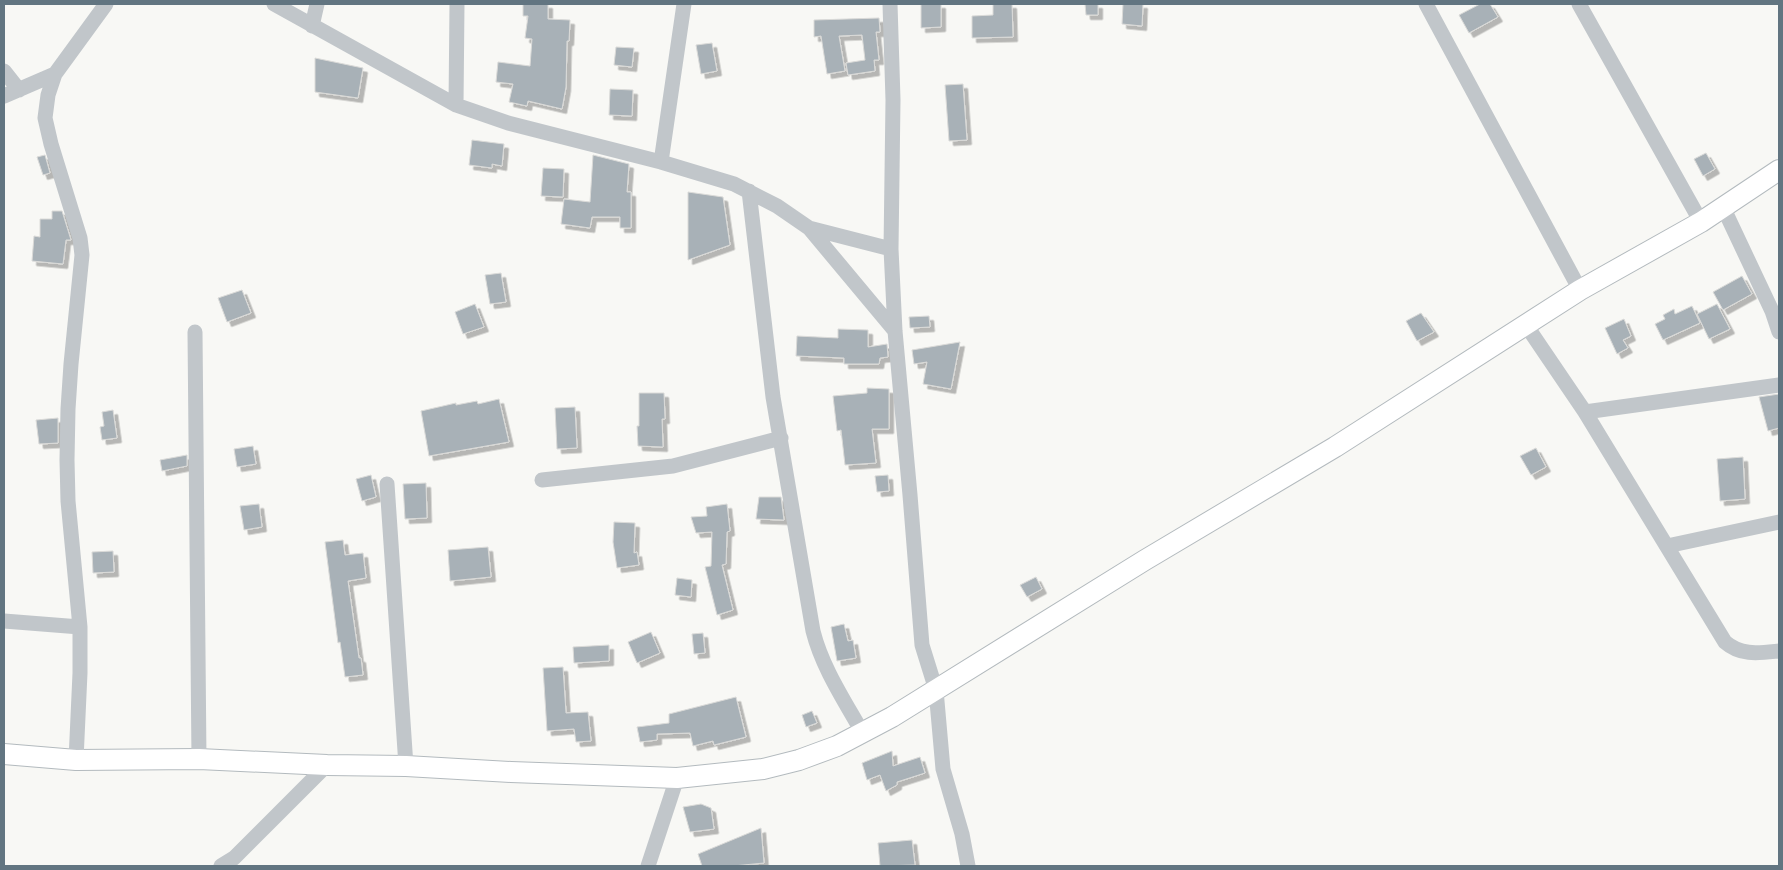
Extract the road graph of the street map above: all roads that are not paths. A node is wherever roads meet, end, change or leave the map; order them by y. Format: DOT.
graph roads {
  1 [pos="106,4"];
  2 [pos="274,4"];
  3 [pos="318,4"];
  4 [pos="457,4"];
  5 [pos="684,4"];
  6 [pos="890,4"];
  7 [pos="1426,4"];
  8 [pos="1579,4"];
  9 [pos="312,26"];
  10 [pos="4,72"];
  11 [pos="55,74"];
  12 [pos="8,97"];
  13 [pos="456,105"];
  14 [pos="661,162"];
  15 [pos="1779,170"];
  16 [pos="749,191"];
  17 [pos="1724,207"];
  18 [pos="1701,222"];
  19 [pos="809,228"];
  20 [pos="891,249"];
  21 [pos="1580,290"];
  22 [pos="1776,310"];
  23 [pos="1526,325"];
  24 [pos="895,330"];
  25 [pos="196,332"];
  26 [pos="1779,332"];
  27 [pos="1779,385"];
  28 [pos="1585,412"];
  29 [pos="781,438"];
  30 [pos="542,480"];
  31 [pos="386,484"];
  32 [pos="1779,522"];
  33 [pos="1667,546"];
  34 [pos="4,621"];
  35 [pos="80,628"];
  36 [pos="1779,650"];
  37 [pos="936,690"];
  38 [pos="862,732"];
  39 [pos="4,754"];
  40 [pos="199,759"];
  41 [pos="76,760"];
  42 [pos="327,766"];
  43 [pos="406,766"];
  44 [pos="677,778"];
  45 [pos="221,866"];
  46 [pos="648,866"];
  47 [pos="968,866"];
  1 -- 11 [label="street"];
  2 -- 9 [label="street"];
  3 -- 9 [label="street"];
  4 -- 13 [label="street"];
  5 -- 14 [label="street"];
  6 -- 20 [label="street"];
  7 -- 21 [label="street"];
  8 -- 18 [label="street"];
  9 -- 13 [label="street"];
  10 -- 12 [label="street"];
  11 -- 12 [label="street"];
  11 -- 35 [label="street"];
  13 -- 14 [label="street"];
  14 -- 16 [label="street"];
  15 -- 17 [label="main road"];
  16 -- 19 [label="street"];
  16 -- 29 [label="street"];
  17 -- 18 [label="main road"];
  17 -- 22 [label="street"];
  18 -- 21 [label="main road"];
  19 -- 20 [label="street"];
  19 -- 24 [label="street"];
  20 -- 24 [label="street"];
  21 -- 23 [label="main road"];
  22 -- 26 [label="street"];
  23 -- 28 [label="street"];
  23 -- 37 [label="main road"];
  24 -- 37 [label="street"];
  25 -- 40 [label="street"];
  27 -- 28 [label="street"];
  28 -- 33 [label="street"];
  29 -- 30 [label="street"];
  29 -- 38 [label="street"];
  31 -- 43 [label="street"];
  32 -- 33 [label="street"];
  33 -- 36 [label="street"];
  34 -- 35 [label="street"];
  35 -- 41 [label="street"];
  37 -- 38 [label="main road"];
  37 -- 47 [label="street"];
  38 -- 44 [label="main road"];
  39 -- 41 [label="main road"];
  40 -- 41 [label="main road"];
  40 -- 42 [label="main road"];
  42 -- 43 [label="main road"];
  42 -- 45 [label="street"];
  43 -- 44 [label="main road"];
  44 -- 46 [label="street"];
}
